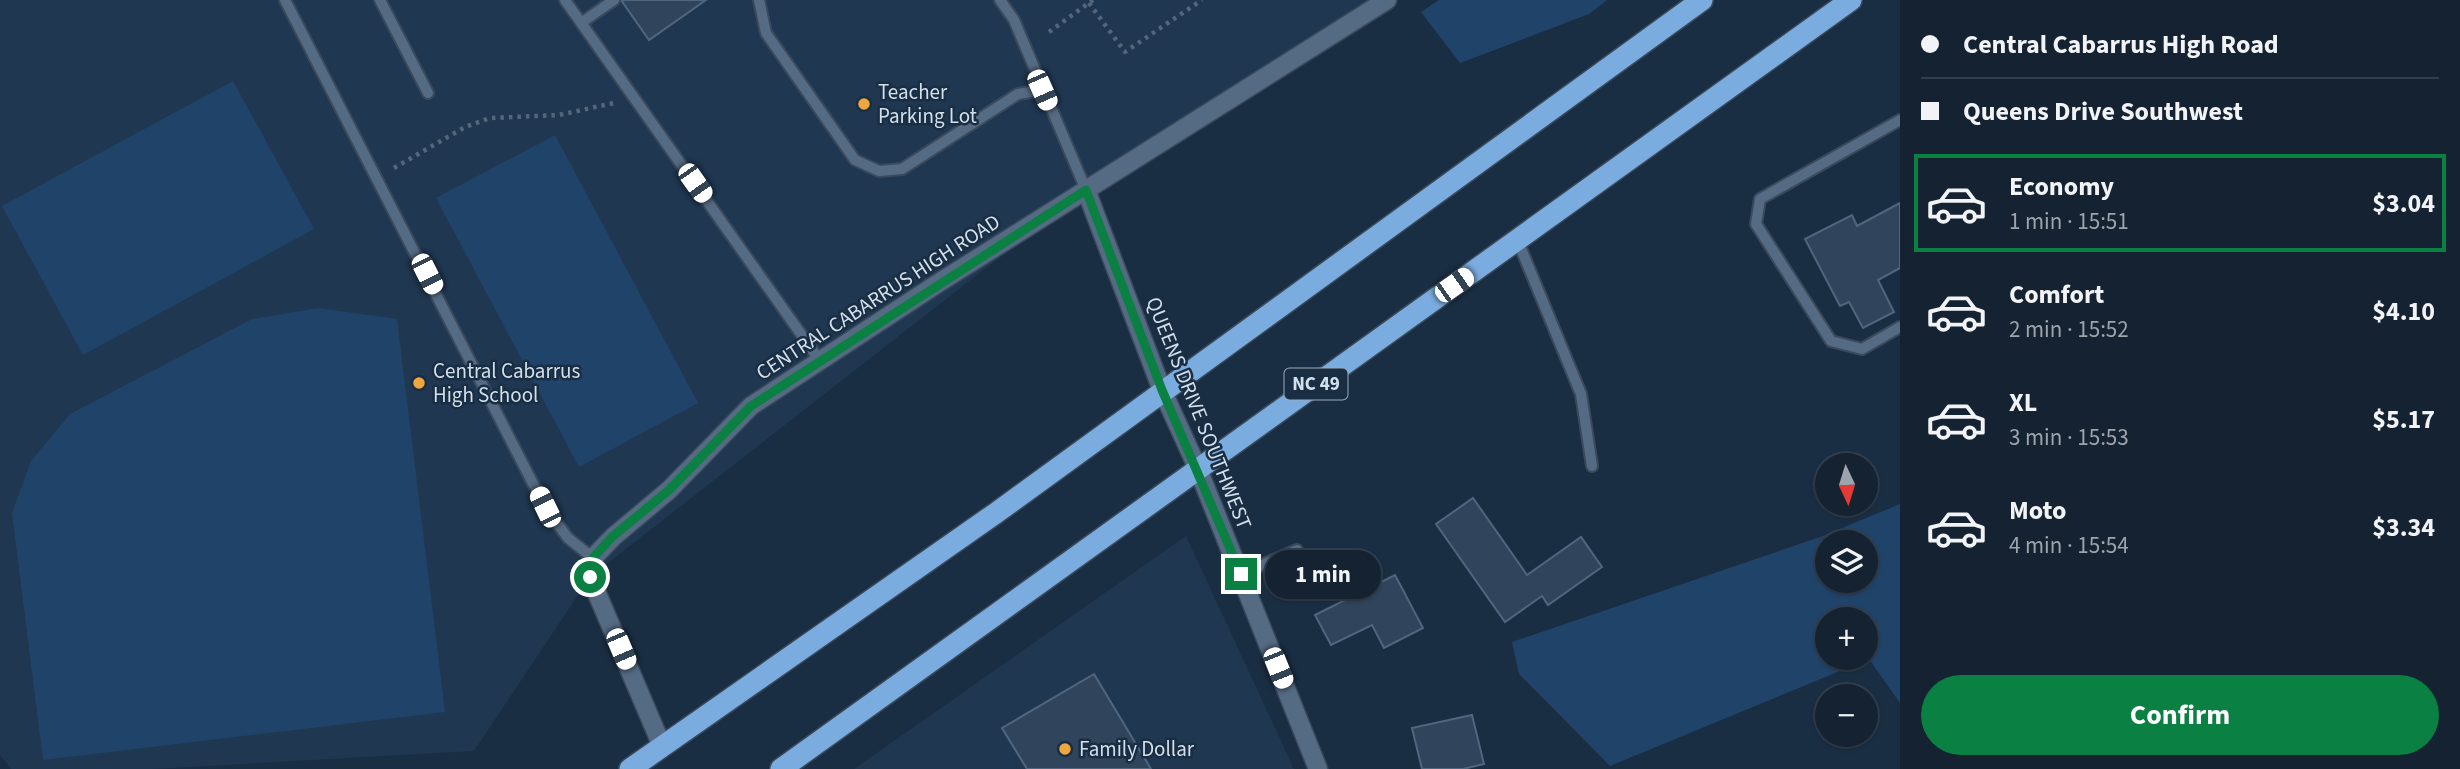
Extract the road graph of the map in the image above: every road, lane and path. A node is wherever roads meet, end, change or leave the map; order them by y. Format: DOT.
graph roads {
  1 [pos="285,0"];
  2 [pos="380,0"];
  3 [pos="565,0"];
  4 [pos="614,0"];
  5 [pos="759,0"];
  6 [pos="1000,0"];
  7 [pos="1202,0"];
  8 [pos="1387,0"];
  9 [pos="1702,0"];
  10 [pos="1850,0"];
  11 [pos="1091,1"];
  12 [pos="581,23"];
  13 [pos="1049,32"];
  14 [pos="1042,90"];
  15 [pos="428,93"];
  16 [pos="618,102"];
  17 [pos="1900,120"];
  18 [pos="394,168"];
  19 [pos="1086,190"];
  20 [pos="1517,239"];
  21 [pos="1900,327"];
  22 [pos="820,361"];
  23 [pos="1162,390"];
  24 [pos="1592,466"];
  25 [pos="1198,469"];
  26 [pos="1297,550"];
  27 [pos="593,558"];
  28 [pos="1241,574"];
  29 [pos="662,746"];
  30 [pos="631,769"];
  31 [pos="781,769"];
  32 [pos="1318,769"];
  1 -- 27 [label="lane"];
  2 -- 15 [label="lane"];
  3 -- 12 [label="lane"];
  4 -- 12 [label="lane"];
  5 -- 14 [label="lane"];
  6 -- 14 [label="lane"];
  7 -- 11 [label="path"];
  8 -- 19 [label="street, CENTRAL CABARRUS HIGH ROAD"];
  9 -- 23 [label="highway"];
  10 -- 20 [label="highway, NC 49"];
  11 -- 13 [label="path"];
  12 -- 22 [label="lane"];
  14 -- 19 [label="lane"];
  16 -- 18 [label="path"];
  17 -- 21 [label="lane"];
  19 -- 22 [label="street, CENTRAL CABARRUS HIGH ROAD"];
  19 -- 23 [label="street, QUEENS DRIVE SOUTHWEST"];
  20 -- 24 [label="lane"];
  20 -- 25 [label="highway, NC 49"];
  22 -- 27 [label="street, CENTRAL CABARRUS HIGH ROAD"];
  23 -- 25 [label="street, QUEENS DRIVE SOUTHWEST"];
  23 -- 29 [label="highway"];
  25 -- 28 [label="street, QUEENS DRIVE SOUTHWEST"];
  25 -- 31 [label="highway, NC 49"];
  26 -- 28 [label="lane"];
  27 -- 29 [label="street"];
  28 -- 32 [label="street, QUEENS DRIVE SOUTHWEST"];
  29 -- 30 [label="highway"];
}
